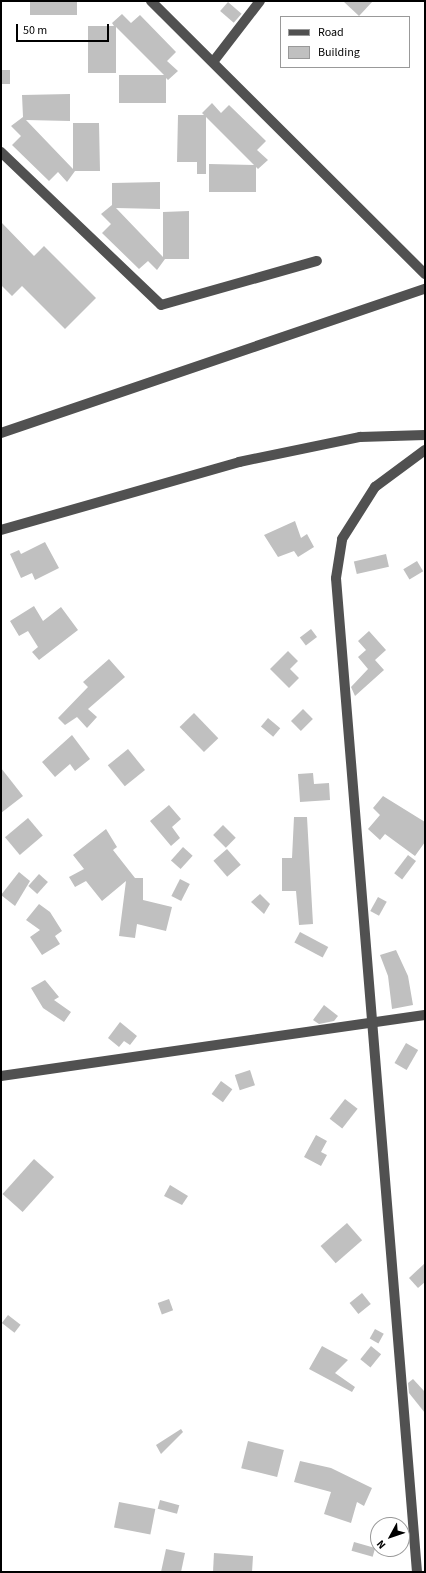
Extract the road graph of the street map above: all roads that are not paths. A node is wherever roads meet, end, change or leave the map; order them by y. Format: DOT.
graph roads {
  1 [pos="150,1"];
  2 [pos="260,1"];
  3 [pos="213,62"];
  4 [pos="1,152"];
  5 [pos="317,261"];
  6 [pos="425,274"];
  7 [pos="425,289"];
  8 [pos="1,433"];
  9 [pos="425,435"];
  10 [pos="425,450"];
  11 [pos="1,530"];
  12 [pos="425,1015"];
  13 [pos="375,1025"];
  14 [pos="1,1076"];
  15 [pos="417,1572"];
  1 -- 3 [label="street"];
  2 -- 3 [label="street"];
  3 -- 6 [label="street"];
  4 -- 5 [label="street"];
  7 -- 8 [label="street"];
  9 -- 11 [label="street"];
  10 -- 13 [label="street"];
  12 -- 13 [label="street"];
  13 -- 14 [label="street"];
  13 -- 15 [label="street"];
}
